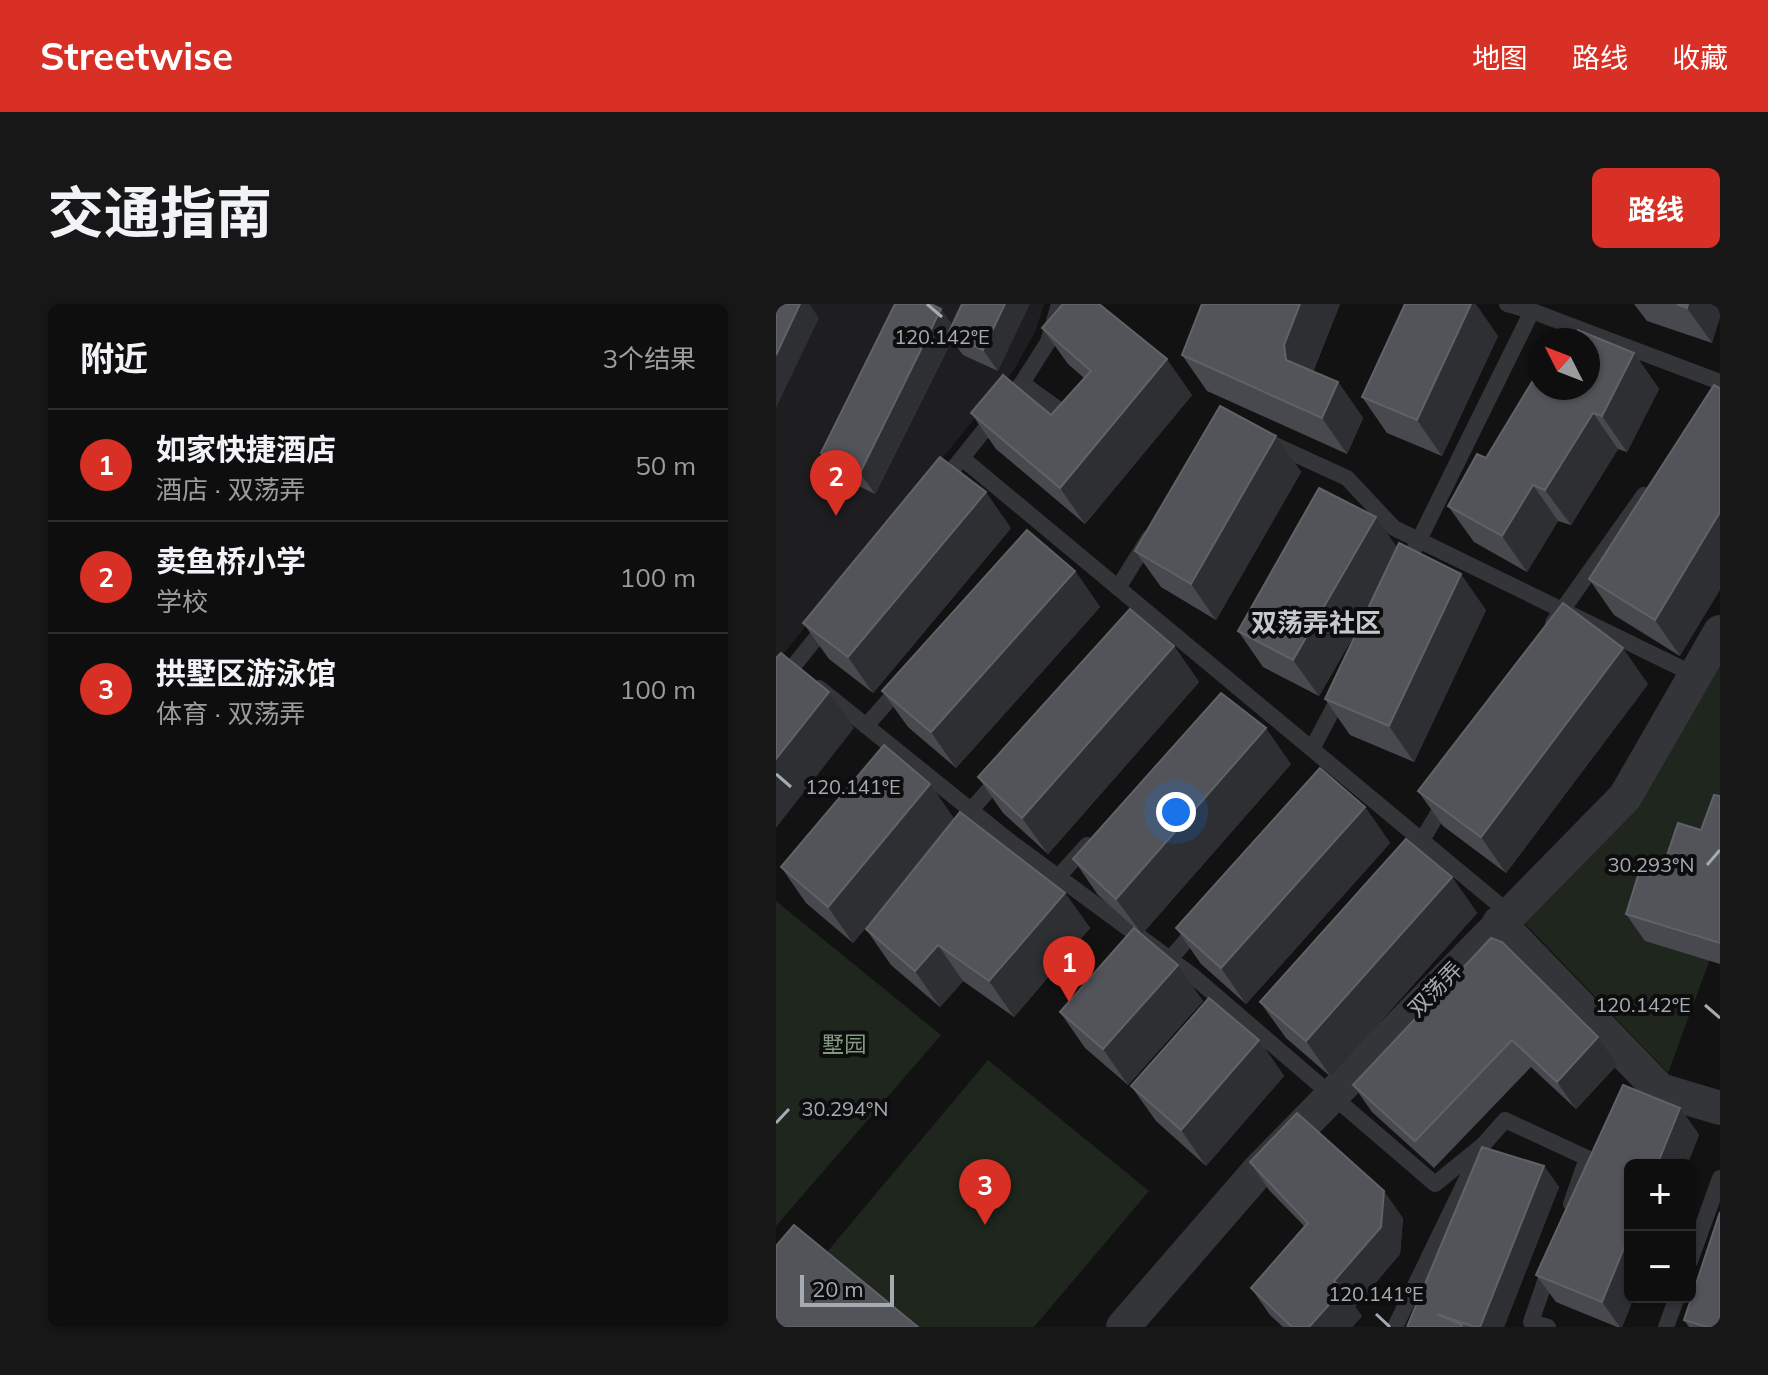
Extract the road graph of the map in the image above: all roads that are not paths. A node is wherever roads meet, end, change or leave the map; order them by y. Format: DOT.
graph roads {
  1 [pos="1059,304"];
  2 [pos="1507,304"];
  3 [pos="1532,311"];
  4 [pos="1720,382"];
  5 [pos="1022,383"];
  6 [pos="1076,422"];
  7 [pos="1246,432"];
  8 [pos="962,458"];
  9 [pos="1655,480"];
  10 [pos="932,494"];
  11 [pos="1158,523"];
  12 [pos="1419,540"];
  13 [pos="1405,568"];
  14 [pos="1118,588"];
  15 [pos="843,605"];
  16 [pos="1561,610"];
  17 [pos="1720,632"];
  18 [pos="1545,637"];
  19 [pos="918,666"];
  20 [pos="793,667"];
  21 [pos="1695,675"];
  22 [pos="1348,680"];
  23 [pos="776,688"];
  24 [pos="866,726"];
  25 [pos="1312,749"];
  26 [pos="1013,763"];
  27 [pos="1455,786"];
  28 [pos="971,810"];
  29 [pos="1100,831"];
  30 [pos="1422,840"];
  31 [pos="1392,876"];
  32 [pos="1058,877"];
  33 [pos="1212,912"];
  34 [pos="1504,918"];
  35 [pos="1170,959"];
  36 [pos="1333,1094"];
  37 [pos="1720,1108"];
  38 [pos="1483,1145"];
  39 [pos="1720,1178"];
  40 [pos="1567,1217"];
  41 [pos="1696,1244"];
  42 [pos="1557,1247"];
  43 [pos="1675,1303"];
  44 [pos="1123,1327"];
  45 [pos="1395,1327"];
  46 [pos="1548,1327"];
  47 [pos="1666,1327"];
  1 -- 5 [label="lane"];
  2 -- 3 [label="lane"];
  3 -- 4 [label="lane"];
  3 -- 12 [label="lane"];
  5 -- 6 [label="lane"];
  5 -- 8 [label="lane"];
  7 -- 12 [label="lane"];
  8 -- 10 [label="lane"];
  8 -- 14 [label="lane"];
  9 -- 16 [label="lane"];
  11 -- 14 [label="lane"];
  12 -- 13 [label="lane"];
  12 -- 16 [label="lane"];
  14 -- 25 [label="lane"];
  15 -- 20 [label="lane"];
  16 -- 18 [label="lane"];
  16 -- 21 [label="lane"];
  17 -- 21 [label="street, 双荡弄"];
  19 -- 24 [label="lane"];
  20 -- 23 [label="lane"];
  20 -- 24 [label="lane"];
  21 -- 34 [label="street, 双荡弄"];
  22 -- 25 [label="lane"];
  24 -- 28 [label="lane"];
  25 -- 30 [label="lane"];
  26 -- 28 [label="lane"];
  27 -- 30 [label="lane"];
  28 -- 32 [label="lane"];
  29 -- 32 [label="lane"];
  30 -- 31 [label="lane"];
  30 -- 34 [label="lane"];
  32 -- 35 [label="lane"];
  33 -- 35 [label="lane"];
  34 -- 36 [label="street, 双荡弄"];
  34 -- 37 [label="street"];
  35 -- 36 [label="lane"];
  36 -- 38 [label="lane"];
  36 -- 44 [label="street, 双荡弄"];
  38 -- 40 [label="lane"];
  38 -- 45 [label="lane"];
  39 -- 41 [label="lane"];
  42 -- 46 [label="lane"];
  43 -- 47 [label="lane"];
}
